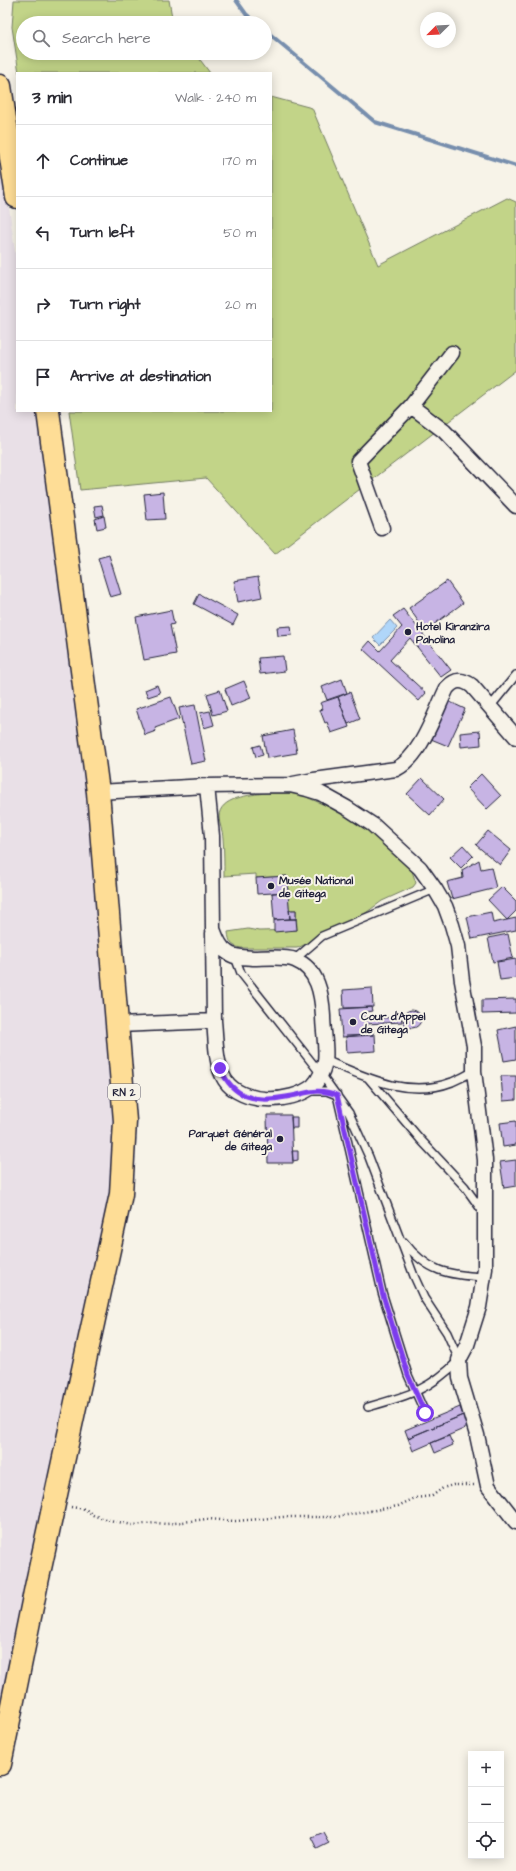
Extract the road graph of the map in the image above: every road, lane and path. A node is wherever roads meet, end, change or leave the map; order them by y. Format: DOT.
graph roads {
  1 [pos="0,86"];
  2 [pos="16,190"];
  3 [pos="452,353"];
  4 [pos="411,406"];
  5 [pos="48,412"];
  6 [pos="516,506"];
  7 [pos="382,528"];
  8 [pos="516,675"];
  9 [pos="490,707"];
  10 [pos="516,737"];
  11 [pos="290,785"];
  12 [pos="207,786"];
  13 [pos="98,792"];
  14 [pos="435,889"];
  15 [pos="213,929"];
  16 [pos="235,957"];
  17 [pos="294,960"];
  18 [pos="214,1021"];
  19 [pos="119,1025"];
  20 [pos="323,1067"];
  21 [pos="474,1071"];
  22 [pos="369,1079"];
  23 [pos="302,1092"];
  24 [pos="337,1095"];
  25 [pos="485,1215"];
  26 [pos="398,1234"];
  27 [pos="484,1277"];
  28 [pos="459,1360"];
  29 [pos="415,1392"];
  30 [pos="368,1407"];
  31 [pos="425,1413"];
  32 [pos="488,1486"];
  33 [pos="54,1506"];
  34 [pos="516,1522"];
  35 [pos="0,1764"];
  1 -- 2 [label="main road"];
  3 -- 4 [label="street"];
  4 -- 6 [label="street"];
  4 -- 7 [label="street"];
  5 -- 13 [label="main road, RN 2"];
  8 -- 9 [label="lane"];
  9 -- 10 [label="street"];
  9 -- 11 [label="street"];
  11 -- 12 [label="street"];
  11 -- 14 [label="street"];
  12 -- 13 [label="street"];
  12 -- 15 [label="street"];
  13 -- 19 [label="main road, RN 2"];
  14 -- 17 [label="lane"];
  14 -- 21 [label="street"];
  15 -- 16 [label="street"];
  15 -- 18 [label="street"];
  16 -- 17 [label="street"];
  16 -- 20 [label="lane"];
  17 -- 20 [label="street"];
  18 -- 19 [label="street"];
  18 -- 23 [label="street"];
  19 -- 33 [label="main road, RN 2"];
  20 -- 22 [label="lane"];
  20 -- 23 [label="street"];
  20 -- 24 [label="lane"];
  21 -- 22 [label="lane"];
  21 -- 25 [label="street"];
  22 -- 25 [label="lane"];
  23 -- 24 [label="lane"];
  24 -- 26 [label="lane"];
  24 -- 29 [label="lane"];
  25 -- 27 [label="street"];
  26 -- 27 [label="lane"];
  26 -- 28 [label="lane"];
  27 -- 28 [label="street"];
  28 -- 29 [label="lane"];
  28 -- 32 [label="street"];
  29 -- 30 [label="lane"];
  29 -- 31 [label="lane"];
  32 -- 33 [label="path"];
  32 -- 34 [label="street"];
  33 -- 35 [label="main road, RN 2"];
}
